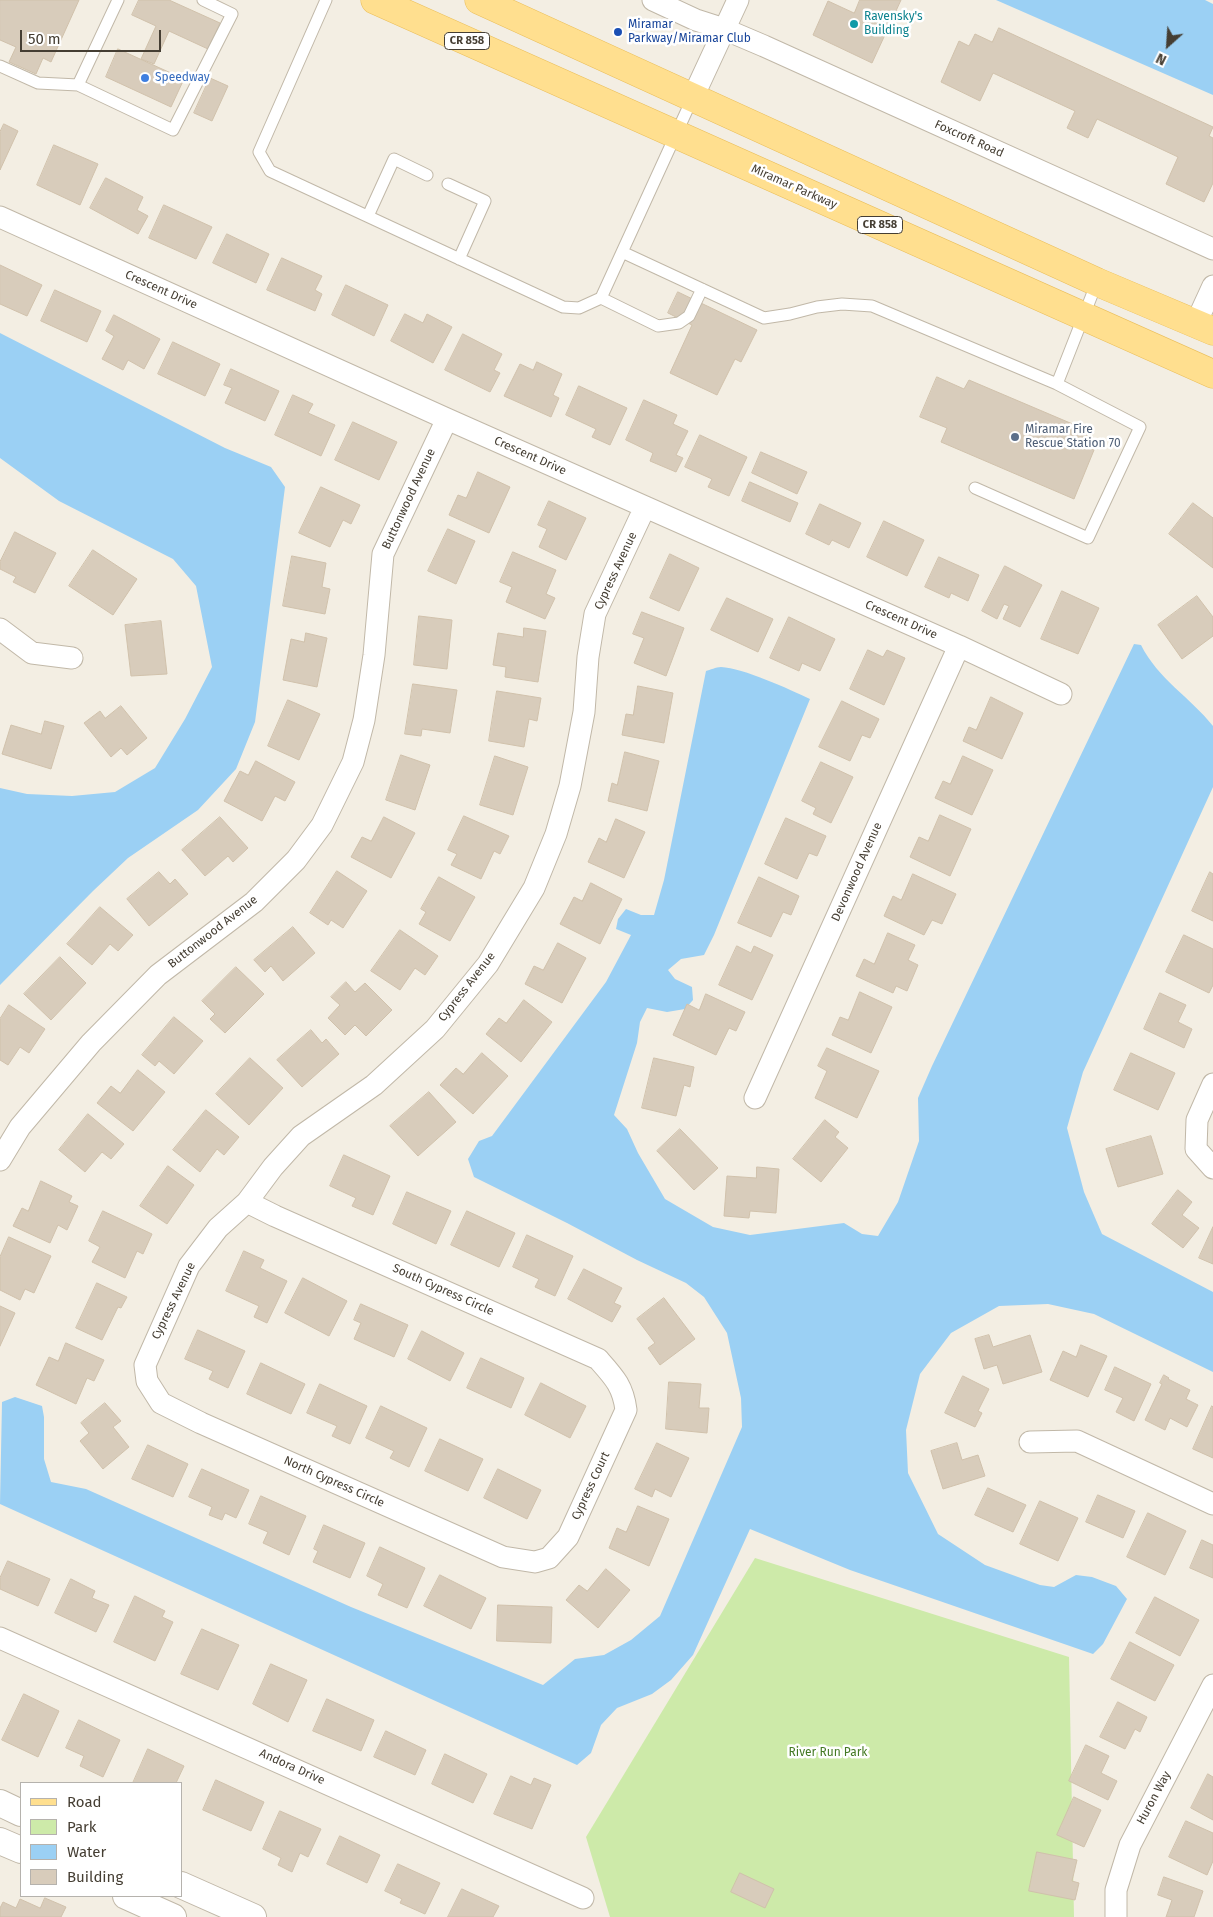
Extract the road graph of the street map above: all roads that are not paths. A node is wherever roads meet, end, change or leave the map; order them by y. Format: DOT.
graph roads {
  1 [pos="118,0"];
  2 [pos="203,0"];
  3 [pos="326,0"];
  4 [pos="479,0"];
  5 [pos="653,0"];
  6 [pos="738,0"];
  7 [pos="378,1"];
  8 [pos="724,29"];
  9 [pos="0,66"];
  10 [pos="78,85"];
  11 [pos="693,97"];
  12 [pos="676,135"];
  13 [pos="427,175"];
  14 [pos="448,184"];
  15 [pos="368,216"];
  16 [pos="0,217"];
  17 [pos="1213,249"];
  18 [pos="622,252"];
  19 [pos="459,258"];
  20 [pos="1097,282"];
  21 [pos="1213,286"];
  22 [pos="702,289"];
  23 [pos="601,298"];
  24 [pos="1082,315"];
  25 [pos="1205,327"];
  26 [pos="1213,374"];
  27 [pos="1057,384"];
  28 [pos="446,419"];
  29 [pos="976,488"];
  30 [pos="646,507"];
  31 [pos="0,630"];
  32 [pos="960,646"];
  33 [pos="72,658"];
  34 [pos="1061,694"];
  35 [pos="1213,1084"];
  36 [pos="755,1098"];
  37 [pos="0,1160"];
  38 [pos="1213,1168"];
  39 [pos="247,1202"];
  40 [pos="146,1381"];
  41 [pos="624,1395"];
  42 [pos="1030,1442"];
  43 [pos="1213,1504"];
  44 [pos="535,1562"];
  45 [pos="0,1638"];
  46 [pos="1213,1685"];
  47 [pos="0,1803"];
  48 [pos="20,1812"];
  49 [pos="0,1841"];
  50 [pos="20,1850"];
  51 [pos="182,1885"];
  52 [pos="128,1897"];
  53 [pos="583,1898"];
  54 [pos="173,1917"];
  55 [pos="253,1917"];
  56 [pos="1116,1917"];
  1 -- 10 [label="lane"];
  2 -- 10 [label="lane"];
  3 -- 15 [label="lane"];
  4 -- 11 [label="main road"];
  5 -- 8 [label="street, Foxcroft Road"];
  6 -- 8 [label="street"];
  7 -- 12 [label="main road, Miramar Parkway / CR 858"];
  8 -- 11 [label="street"];
  8 -- 17 [label="street, Foxcroft Road"];
  9 -- 10 [label="lane"];
  11 -- 12 [label="lane"];
  11 -- 20 [label="main road"];
  12 -- 18 [label="lane"];
  12 -- 24 [label="main road, Miramar Parkway / CR 858"];
  13 -- 15 [label="lane"];
  14 -- 19 [label="lane"];
  15 -- 19 [label="lane"];
  16 -- 28 [label="street, Crescent Drive"];
  18 -- 22 [label="lane"];
  18 -- 23 [label="lane"];
  19 -- 23 [label="lane"];
  20 -- 24 [label="lane"];
  20 -- 25 [label="main road"];
  21 -- 25 [label="street"];
  22 -- 23 [label="lane"];
  22 -- 27 [label="lane"];
  24 -- 26 [label="main road, Miramar Parkway / CR 858"];
  24 -- 27 [label="lane"];
  27 -- 29 [label="lane"];
  28 -- 30 [label="street, Crescent Drive"];
  28 -- 37 [label="street, Buttonwood Avenue"];
  30 -- 32 [label="street, Crescent Drive"];
  30 -- 39 [label="street, Cypress Avenue"];
  31 -- 33 [label="street"];
  32 -- 34 [label="street, Crescent Drive"];
  32 -- 36 [label="street, Devonwood Avenue"];
  35 -- 38 [label="street"];
  39 -- 40 [label="street, Cypress Avenue"];
  39 -- 41 [label="street, South Cypress Circle"];
  40 -- 44 [label="street, North Cypress Circle"];
  41 -- 44 [label="street, Cypress Court"];
  42 -- 43 [label="street"];
  45 -- 53 [label="street, Andora Drive"];
  46 -- 56 [label="street, Huron Way"];
  47 -- 48 [label="street"];
  49 -- 50 [label="street"];
  51 -- 55 [label="street"];
  52 -- 54 [label="street"];
}
